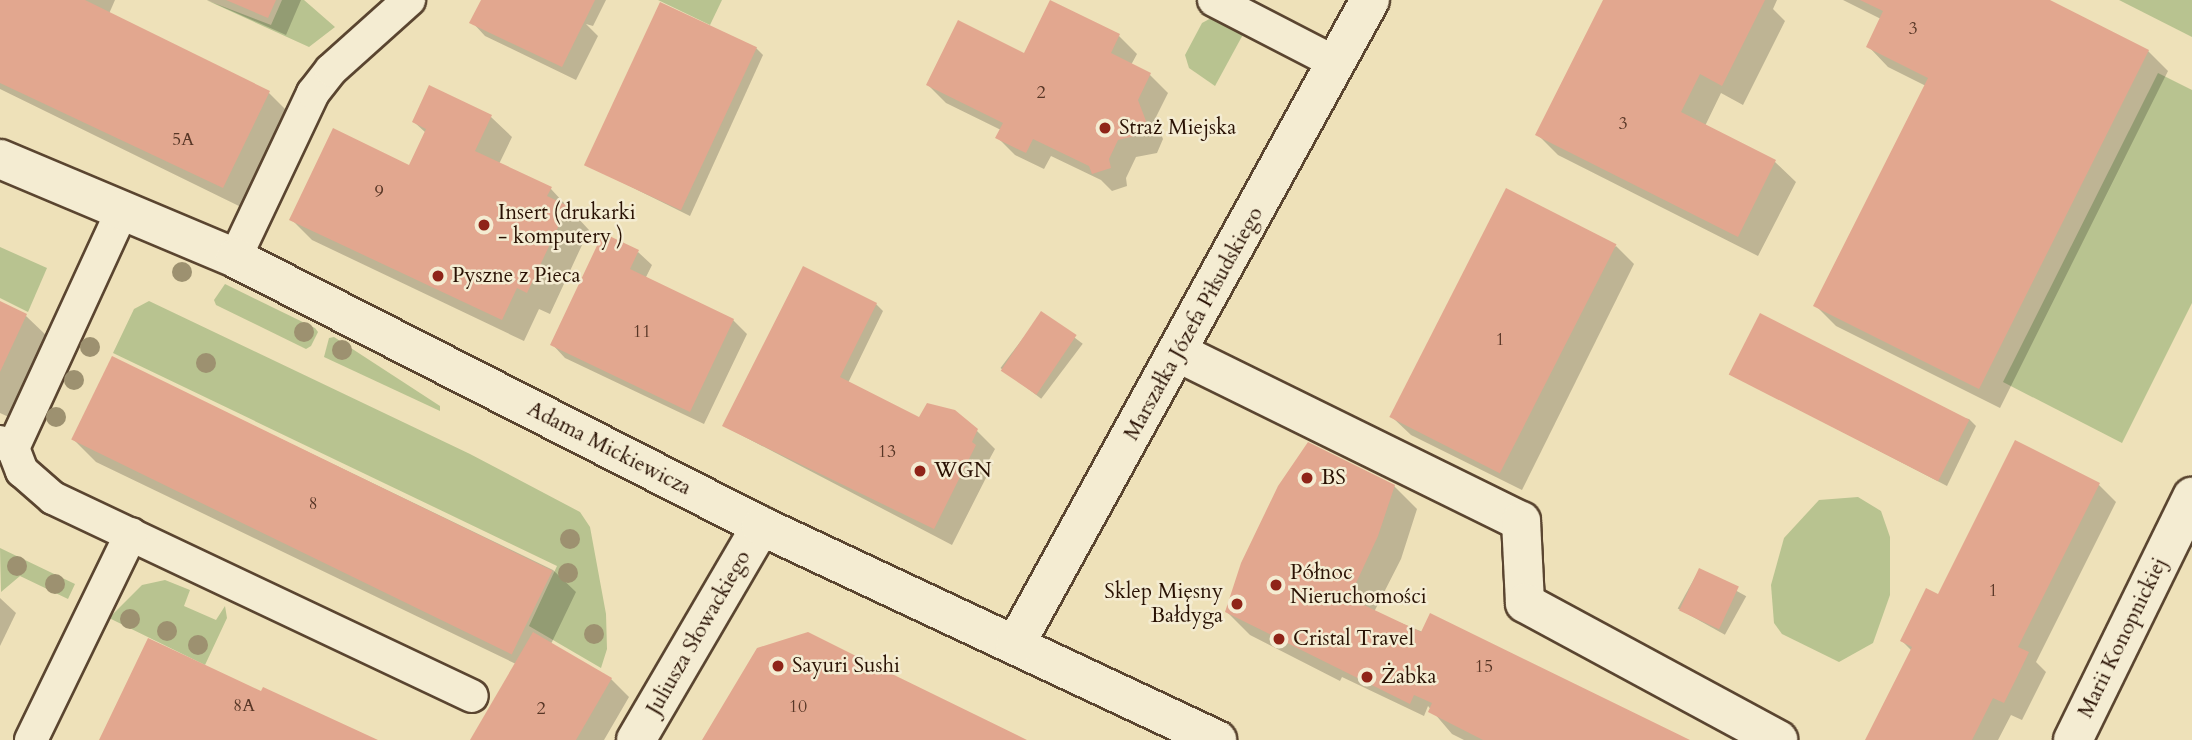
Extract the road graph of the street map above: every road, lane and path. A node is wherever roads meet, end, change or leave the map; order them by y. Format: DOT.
graph roads {
  1 [pos="410,0"];
  2 [pos="1214,0"];
  3 [pos="1370,0"];
  4 [pos="1336,63"];
  5 [pos="0,159"];
  6 [pos="122,211"];
  7 [pos="235,258"];
  8 [pos="1179,353"];
  9 [pos="6,445"];
  10 [pos="2192,497"];
  11 [pos="761,526"];
  12 [pos="131,534"];
  13 [pos="1015,645"];
  14 [pos="471,696"];
  15 [pos="30,740"];
  16 [pos="636,740"];
  17 [pos="1217,740"];
  18 [pos="1777,740"];
  19 [pos="2073,740"];
  1 -- 7 [label="lane"];
  2 -- 4 [label="lane"];
  3 -- 4 [label="street, Marszałka Józefa Piłsudskiego"];
  4 -- 8 [label="street, Marszałka Józefa Piłsudskiego"];
  5 -- 6 [label="street, Adama Mickiewicza"];
  6 -- 7 [label="street, Adama Mickiewicza"];
  6 -- 9 [label="lane"];
  7 -- 11 [label="street, Adama Mickiewicza"];
  8 -- 13 [label="street, Marszałka Józefa Piłsudskiego"];
  8 -- 18 [label="street"];
  9 -- 12 [label="lane"];
  10 -- 19 [label="street, Marii Konopnickiej"];
  11 -- 13 [label="street, Adama Mickiewicza"];
  11 -- 16 [label="street, Juliusza Słowackiego"];
  12 -- 14 [label="lane"];
  12 -- 15 [label="lane"];
  13 -- 17 [label="street, Adama Mickiewicza"];
}
